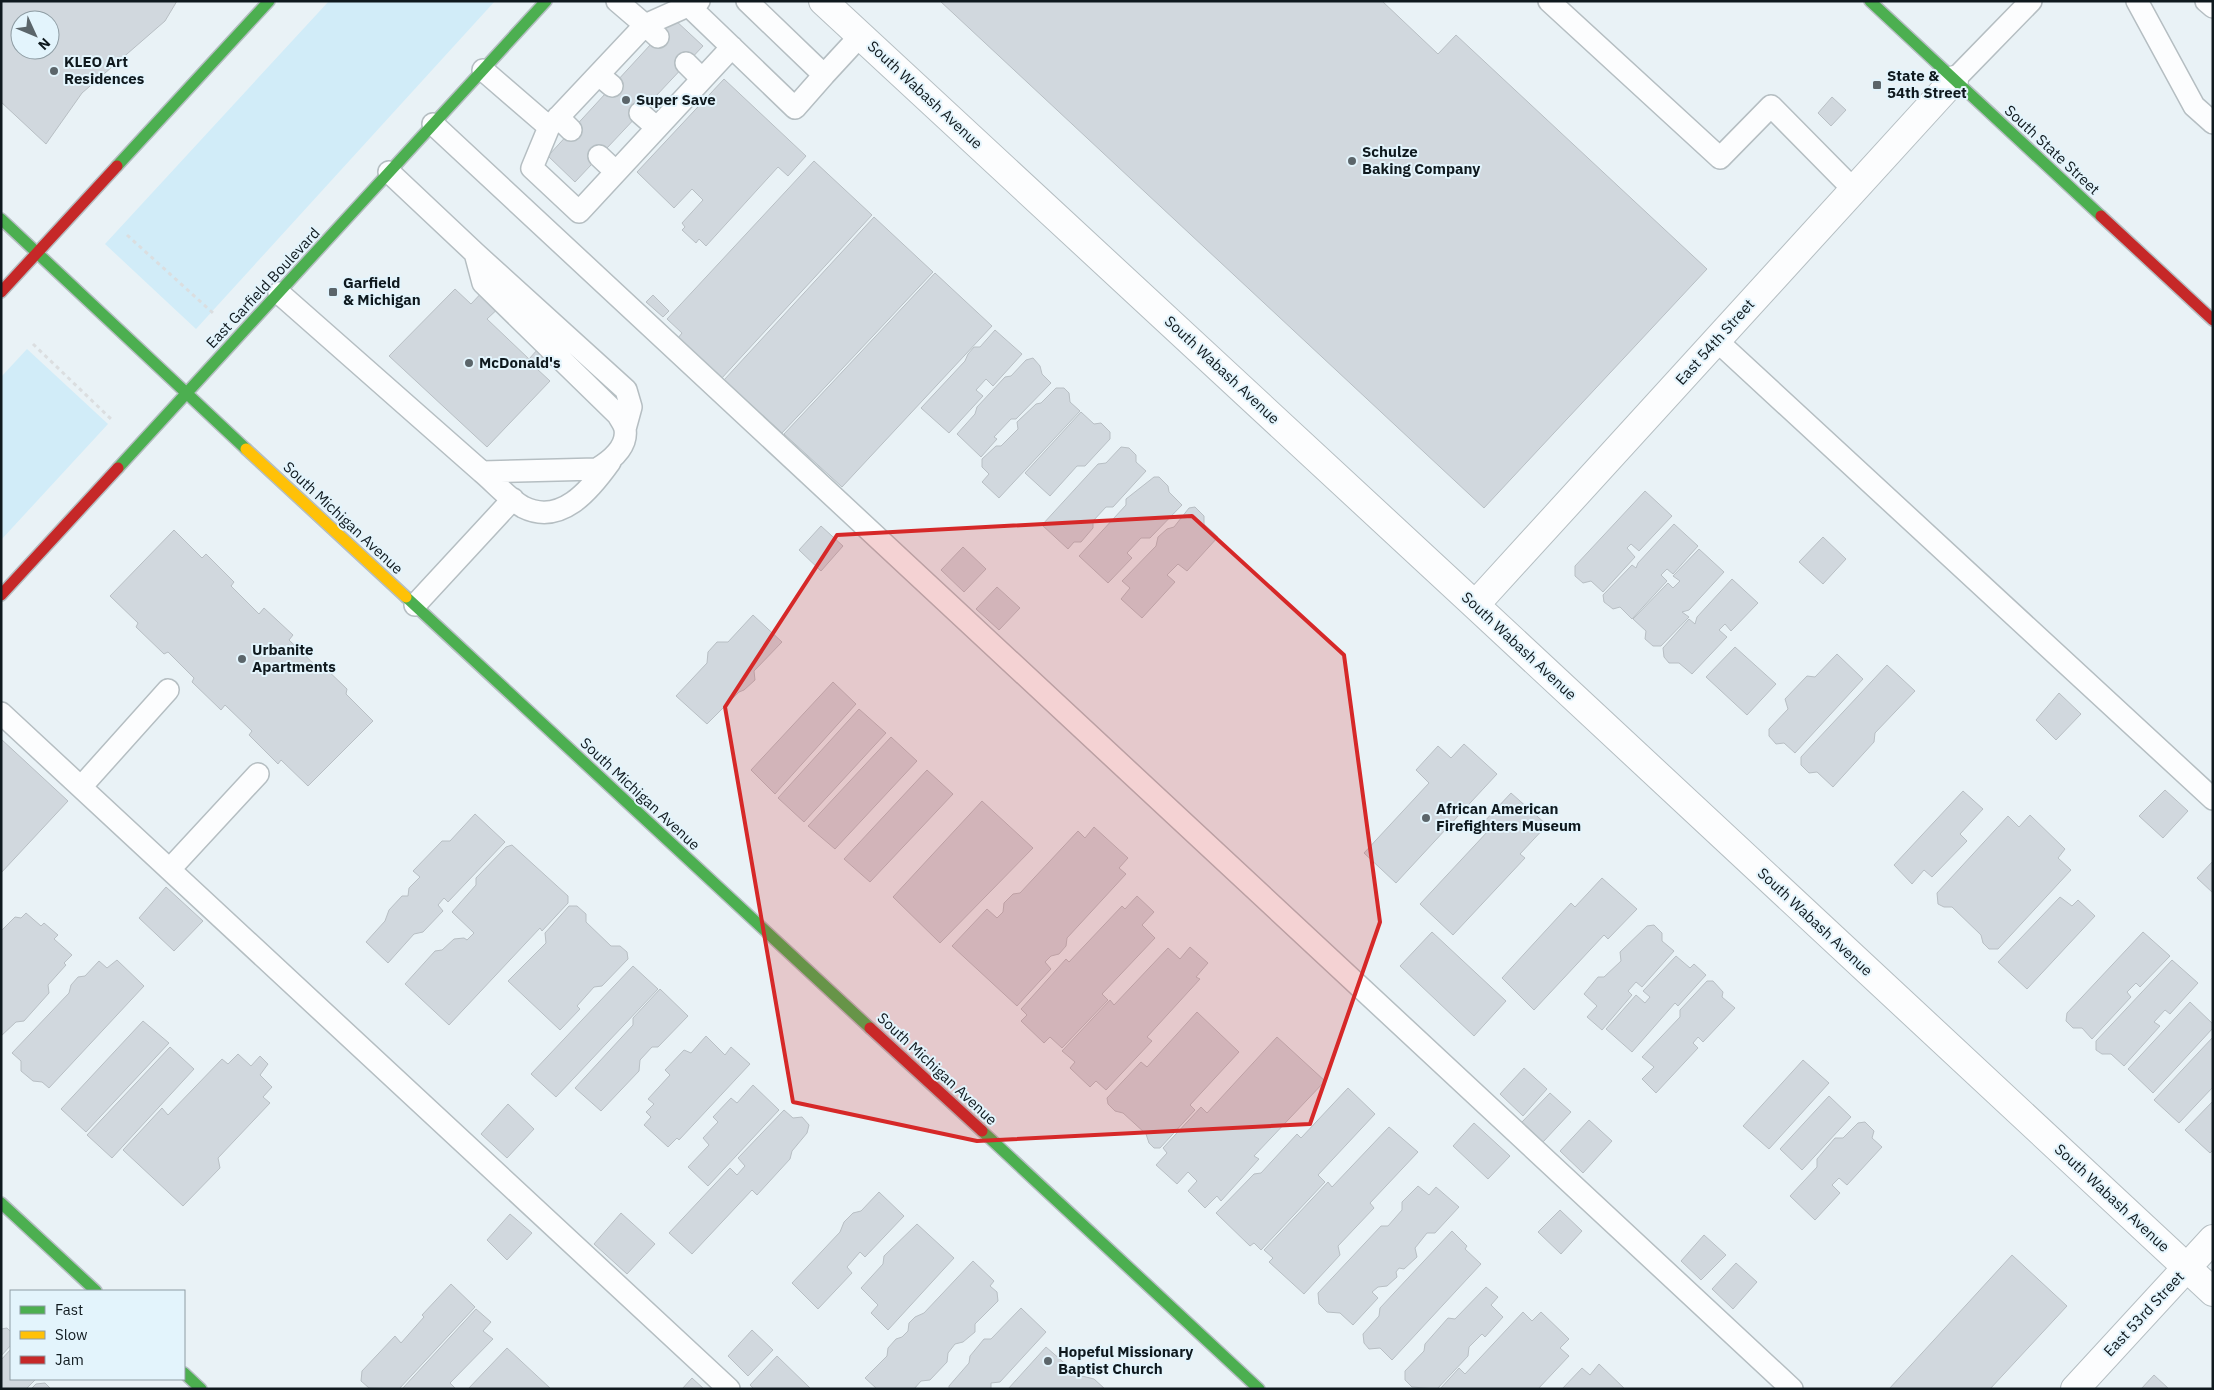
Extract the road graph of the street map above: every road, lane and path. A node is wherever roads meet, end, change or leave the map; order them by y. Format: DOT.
graph roads {
  1 [pos="269,1"];
  2 [pos="546,1"];
  3 [pos="617,1"];
  4 [pos="747,1"];
  5 [pos="823,1"];
  6 [pos="1549,1"];
  7 [pos="1870,1"];
  8 [pos="2031,1"];
  9 [pos="2137,1"];
  10 [pos="2206,1"];
  11 [pos="694,4"];
  12 [pos="2213,7"];
  13 [pos="652,31"];
  14 [pos="860,36"];
  15 [pos="732,47"];
  16 [pos="686,64"];
  17 [pos="483,70"];
  18 [pos="824,75"];
  19 [pos="702,79"];
  20 [pos="1954,80"];
  21 [pos="640,113"];
  22 [pos="2213,123"];
  23 [pos="433,124"];
  24 [pos="559,125"];
  25 [pos="658,128"];
  26 [pos="599,156"];
  27 [pos="389,172"];
  28 [pos="616,172"];
  29 [pos="1854,190"];
  30 [pos="1,219"];
  31 [pos="127,235"];
  32 [pos="37,252"];
  33 [pos="1,292"];
  34 [pos="279,293"];
  35 [pos="213,313"];
  36 [pos="2213,320"];
  37 [pos="1716,340"];
  38 [pos="33,344"];
  39 [pos="186,393"];
  40 [pos="111,419"];
  41 [pos="610,461"];
  42 [pos="482,472"];
  43 [pos="513,499"];
  44 [pos="1,595"];
  45 [pos="415,605"];
  46 [pos="1475,605"];
  47 [pos="168,690"];
  48 [pos="1,713"];
  49 [pos="258,774"];
  50 [pos="81,787"];
  51 [pos="2213,799"];
  52 [pos="170,869"];
  53 [pos="1,1203"];
  54 [pos="2213,1239"];
  55 [pos="2186,1268"];
  56 [pos="95,1290"];
  57 [pos="2213,1292"];
  58 [pos="185,1374"];
  59 [pos="201,1389"];
  60 [pos="729,1389"];
  61 [pos="1260,1389"];
  62 [pos="1792,1389"];
  63 [pos="2075,1389"];
  1 -- 32 [label="street"];
  2 -- 17 [label="street, East Garfield Boulevard"];
  3 -- 13 [label="lane"];
  4 -- 18 [label="lane"];
  5 -- 14 [label="street, South Wabash Avenue"];
  6 -- 29 [label="lane"];
  7 -- 20 [label="street, South State Street"];
  8 -- 20 [label="lane"];
  9 -- 22 [label="lane"];
  10 -- 12 [label="lane"];
  11 -- 13 [label="lane"];
  11 -- 15 [label="lane"];
  13 -- 24 [label="lane"];
  14 -- 18 [label="lane"];
  14 -- 46 [label="street, South Wabash Avenue"];
  15 -- 18 [label="lane"];
  15 -- 19 [label="lane"];
  16 -- 19 [label="lane"];
  17 -- 23 [label="street, East Garfield Boulevard"];
  17 -- 24 [label="lane"];
  19 -- 25 [label="lane"];
  20 -- 29 [label="street, East 54th Street"];
  20 -- 36 [label="street, South State Street"];
  21 -- 25 [label="lane"];
  23 -- 27 [label="street, East Garfield Boulevard"];
  23 -- 62 [label="lane"];
  24 -- 28 [label="lane"];
  25 -- 28 [label="lane"];
  26 -- 28 [label="lane"];
  27 -- 34 [label="street, East Garfield Boulevard"];
  27 -- 41 [label="lane"];
  29 -- 37 [label="street, East 54th Street"];
  30 -- 32 [label="street, South Michigan Avenue"];
  31 -- 35 [label="path"];
  32 -- 33 [label="street"];
  32 -- 39 [label="street, South Michigan Avenue"];
  34 -- 39 [label="street, East Garfield Boulevard"];
  34 -- 42 [label="lane"];
  37 -- 46 [label="street, East 54th Street"];
  37 -- 51 [label="lane"];
  38 -- 40 [label="path"];
  39 -- 44 [label="street, East Garfield Boulevard"];
  39 -- 45 [label="street, South Michigan Avenue"];
  41 -- 42 [label="lane"];
  41 -- 43 [label="lane"];
  42 -- 43 [label="lane"];
  43 -- 45 [label="lane"];
  45 -- 61 [label="street, South Michigan Avenue"];
  46 -- 55 [label="street, South Wabash Avenue"];
  47 -- 50 [label="lane"];
  48 -- 50 [label="lane"];
  49 -- 52 [label="lane"];
  50 -- 52 [label="lane"];
  52 -- 60 [label="lane"];
  53 -- 56 [label="street"];
  54 -- 55 [label="street, East 53rd Street"];
  55 -- 57 [label="street, South Wabash Avenue"];
  55 -- 63 [label="street, East 53rd Street"];
  58 -- 59 [label="street"];
}
